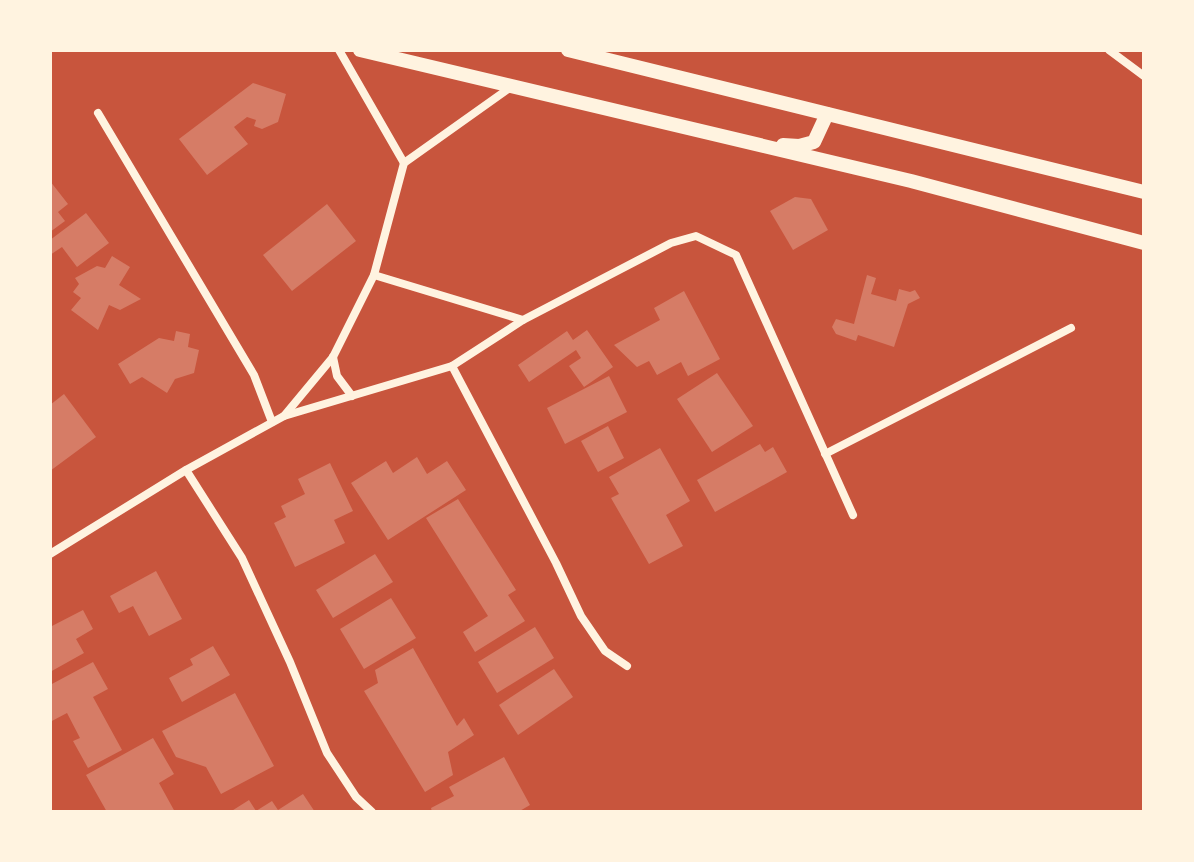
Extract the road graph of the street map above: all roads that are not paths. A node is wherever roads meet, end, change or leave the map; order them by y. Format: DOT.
graph roads {
  1 [pos="339,50"];
  2 [pos="360,50"];
  3 [pos="568,50"];
  4 [pos="1109,50"];
  5 [pos="1144,76"];
  6 [pos="512,86"];
  7 [pos="98,113"];
  8 [pos="827,114"];
  9 [pos="747,143"];
  10 [pos="404,163"];
  11 [pos="1144,192"];
  12 [pos="1144,243"];
  13 [pos="374,275"];
  14 [pos="523,320"];
  15 [pos="1071,328"];
  16 [pos="333,357"];
  17 [pos="452,366"];
  18 [pos="352,396"];
  19 [pos="284,416"];
  20 [pos="272,422"];
  21 [pos="825,454"];
  22 [pos="186,470"];
  23 [pos="853,515"];
  24 [pos="50,554"];
  25 [pos="627,666"];
  26 [pos="372,812"];
  1 -- 10 [label="street"];
  2 -- 6 [label="main road"];
  3 -- 8 [label="main road"];
  4 -- 5 [label="street"];
  6 -- 9 [label="main road"];
  6 -- 10 [label="street"];
  7 -- 20 [label="street"];
  8 -- 9 [label="main road"];
  8 -- 11 [label="main road"];
  9 -- 12 [label="main road"];
  10 -- 13 [label="street"];
  13 -- 14 [label="street"];
  13 -- 16 [label="street"];
  14 -- 17 [label="street"];
  14 -- 21 [label="street"];
  15 -- 21 [label="street"];
  16 -- 18 [label="street"];
  16 -- 19 [label="street"];
  17 -- 18 [label="street"];
  17 -- 25 [label="street"];
  18 -- 19 [label="street"];
  19 -- 20 [label="street"];
  20 -- 22 [label="street"];
  21 -- 23 [label="street"];
  22 -- 24 [label="street"];
  22 -- 26 [label="street"];
}
